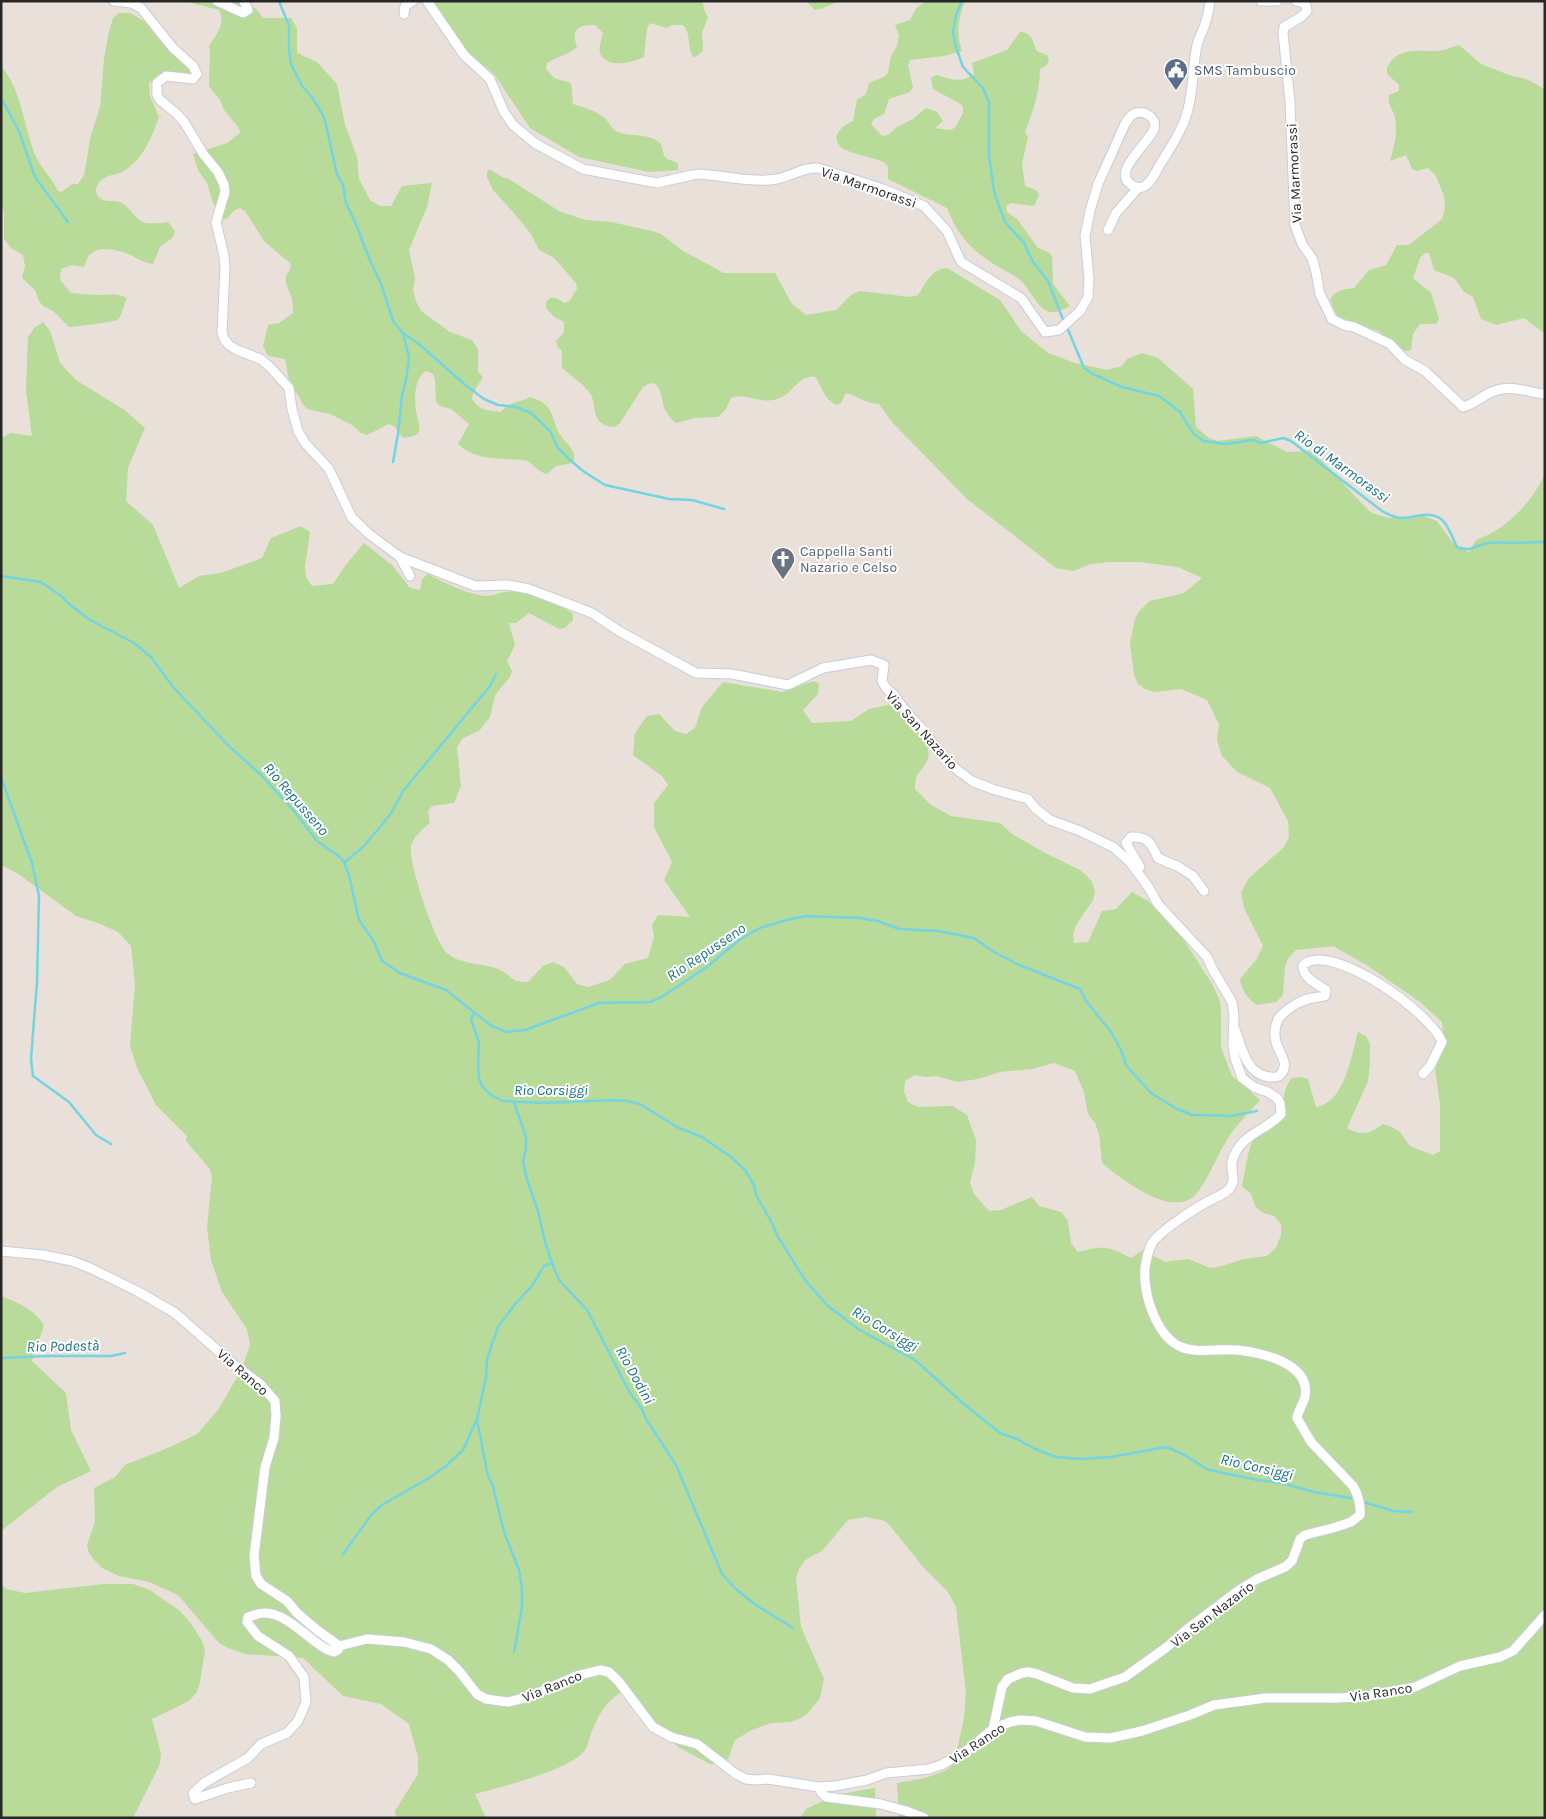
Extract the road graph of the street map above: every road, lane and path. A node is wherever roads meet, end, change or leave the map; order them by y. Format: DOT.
graph roads {
  1 [pos="114,1"];
  2 [pos="216,1"];
  3 [pos="244,1"];
  4 [pos="413,1"];
  5 [pos="426,1"];
  6 [pos="1210,1"];
  7 [pos="1261,1"];
  8 [pos="1277,1"];
  9 [pos="1296,1"];
  10 [pos="404,14"];
  11 [pos="1138,188"];
  12 [pos="1108,230"];
  13 [pos="1545,394"];
  14 [pos="400,557"];
  15 [pos="410,576"];
  16 [pos="1149,888"];
  17 [pos="1204,891"];
  18 [pos="1234,1025"];
  19 [pos="1423,1074"];
  20 [pos="1,1251"];
  21 [pos="1545,1614"];
  22 [pos="339,1646"];
  23 [pos="993,1729"];
  24 [pos="251,1783"];
  25 [pos="819,1787"];
  26 [pos="924,1818"];
  1 -- 14 [label="street, Via San Nazario"];
  2 -- 3 [label="street"];
  4 -- 10 [label="street"];
  5 -- 11 [label="street, Via Marmorassi"];
  6 -- 11 [label="street"];
  7 -- 8 [label="street"];
  9 -- 13 [label="street, Via Marmorassi"];
  11 -- 12 [label="street"];
  14 -- 15 [label="street"];
  14 -- 16 [label="street, Via San Nazario"];
  16 -- 17 [label="street"];
  16 -- 18 [label="street, Via San Nazario"];
  18 -- 19 [label="street"];
  18 -- 23 [label="street, Via San Nazario"];
  20 -- 22 [label="street, Via Ranco"];
  21 -- 23 [label="street, Via Ranco"];
  22 -- 24 [label="street"];
  22 -- 25 [label="street, Via Ranco"];
  23 -- 25 [label="street, Via Ranco"];
  25 -- 26 [label="street"];
}
